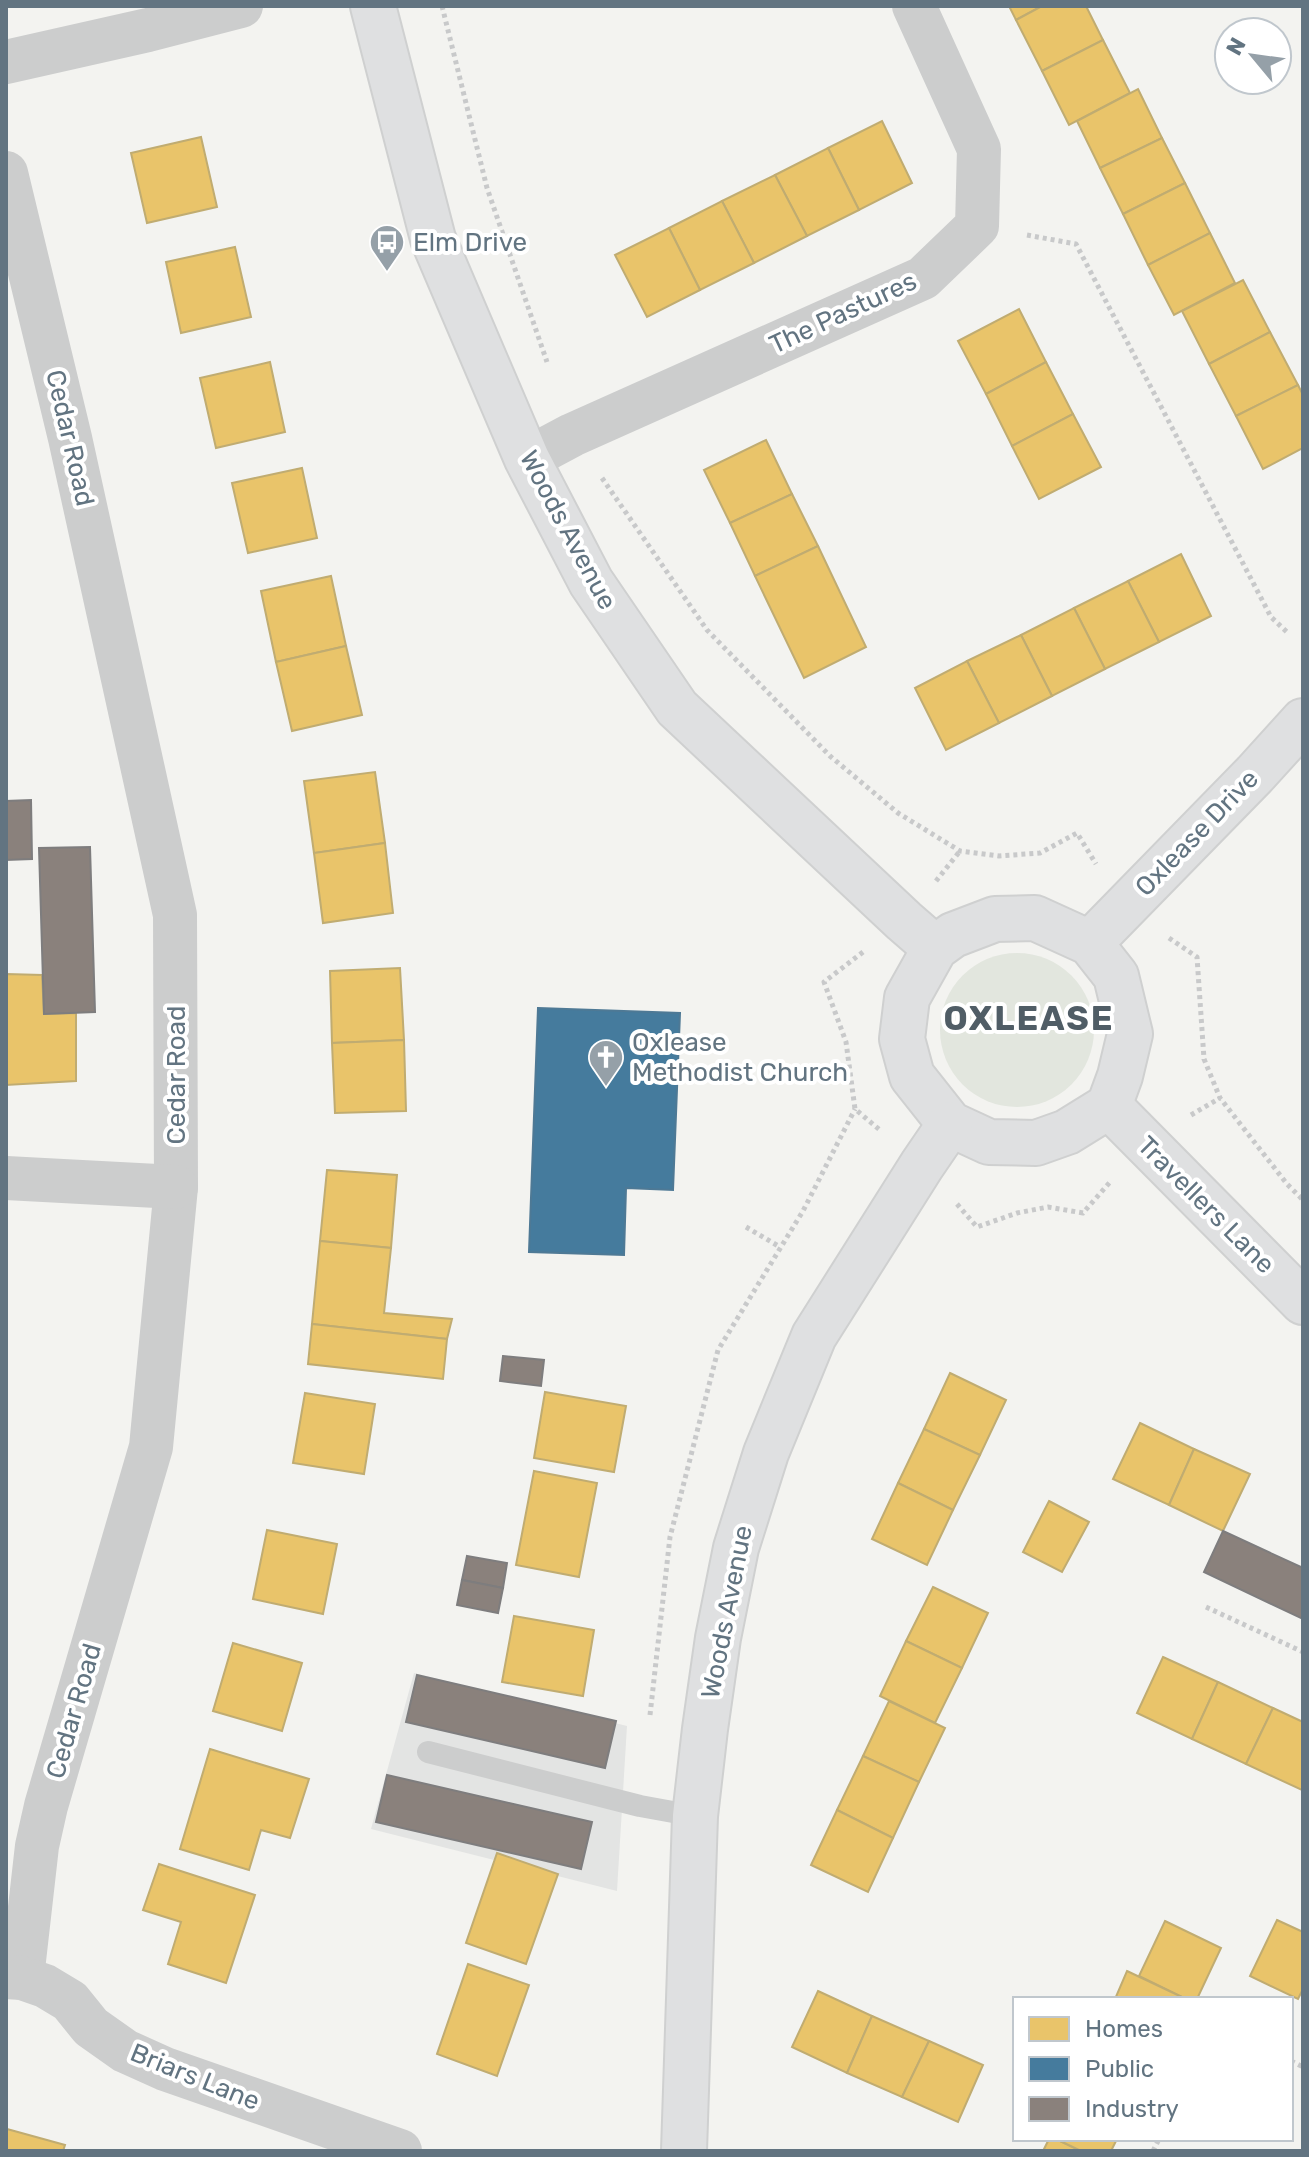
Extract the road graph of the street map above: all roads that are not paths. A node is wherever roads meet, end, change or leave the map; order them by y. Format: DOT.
graph roads {
  1 [pos="241,6"];
  2 [pos="373,6"];
  3 [pos="914,6"];
  4 [pos="6,62"];
  5 [pos="6,173"];
  6 [pos="527,459"];
  7 [pos="1303,721"];
  8 [pos="1090,943"];
  9 [pos="935,948"];
  10 [pos="1109,1106"];
  11 [pos="950,1124"];
  12 [pos="6,1178"];
  13 [pos="176,1187"];
  14 [pos="1303,1302"];
  15 [pos="428,1752"];
  16 [pos="695,1816"];
  17 [pos="14,1978"];
  18 [pos="400,2151"];
  19 [pos="684,2151"];
  1 -- 4 [label="street"];
  2 -- 6 [label="street, Woods Avenue"];
  3 -- 6 [label="street, The Pastures"];
  5 -- 13 [label="street, Cedar Road"];
  6 -- 9 [label="street, Woods Avenue"];
  7 -- 8 [label="street, Oxlease Drive"];
  8 -- 9 [label="street"];
  8 -- 10 [label="street"];
  9 -- 11 [label="street"];
  10 -- 11 [label="street"];
  10 -- 14 [label="street, Travellers Lane"];
  11 -- 16 [label="street, Woods Avenue"];
  12 -- 13 [label="street"];
  13 -- 17 [label="street, Cedar Road"];
  15 -- 16 [label="lane"];
  16 -- 19 [label="street, Woods Avenue"];
  17 -- 18 [label="street, Briars Lane"];
}
